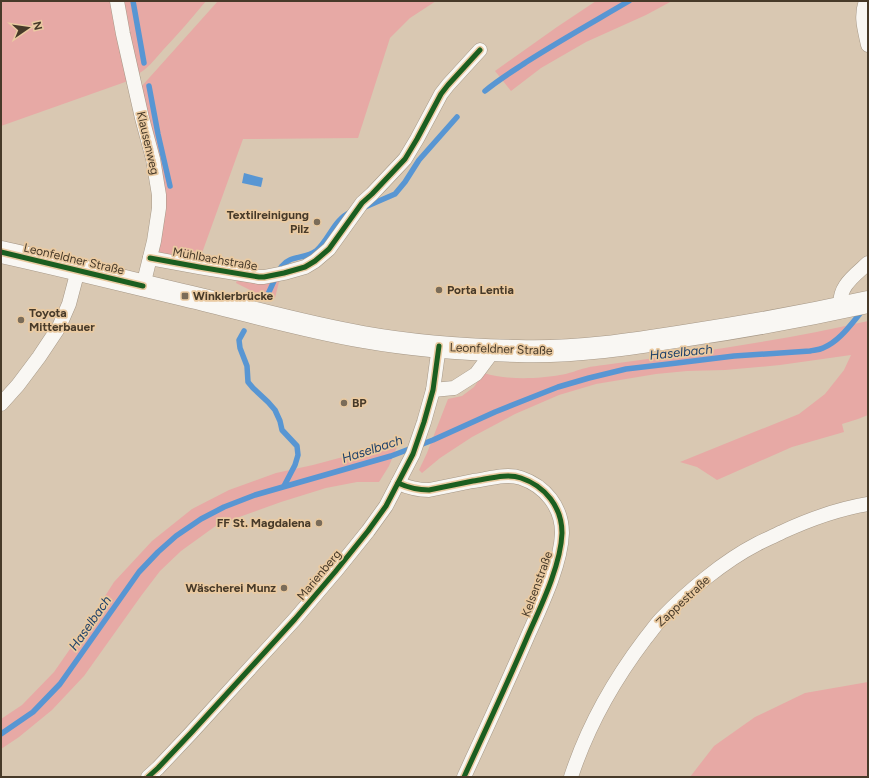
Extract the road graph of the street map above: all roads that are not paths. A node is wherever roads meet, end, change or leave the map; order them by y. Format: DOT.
graph roads {
  1 [pos="117,1"];
  2 [pos="866,1"];
  3 [pos="868,45"];
  4 [pos="480,50"];
  5 [pos="1,252"];
  6 [pos="150,258"];
  7 [pos="868,263"];
  8 [pos="78,270"];
  9 [pos="143,286"];
  10 [pos="856,305"];
  11 [pos="439,346"];
  12 [pos="494,350"];
  13 [pos="433,390"];
  14 [pos="1,404"];
  15 [pos="398,483"];
  16 [pos="868,504"];
  17 [pos="148,777"];
  18 [pos="464,777"];
  19 [pos="571,777"];
  1 -- 6 [label="street, Klausenweg"];
  2 -- 3 [label="street"];
  4 -- 6 [label="street, Mühlbachstraße"];
  5 -- 8 [label="main road, Leonfeldner Straße"];
  6 -- 9 [label="street, Klausenweg"];
  7 -- 10 [label="street, Leonfeldner Straße"];
  8 -- 9 [label="main road, Leonfeldner Straße"];
  8 -- 14 [label="street"];
  9 -- 11 [label="main road, Leonfeldner Straße"];
  10 -- 12 [label="main road, Leonfeldner Straße"];
  11 -- 12 [label="main road, Leonfeldner Straße"];
  11 -- 13 [label="street, Marienberg"];
  12 -- 13 [label="street"];
  13 -- 15 [label="street, Marienberg"];
  15 -- 17 [label="street, Marienberg"];
  15 -- 18 [label="street, Kelsenstraße"];
  16 -- 19 [label="street, Zappestraße"];
}
